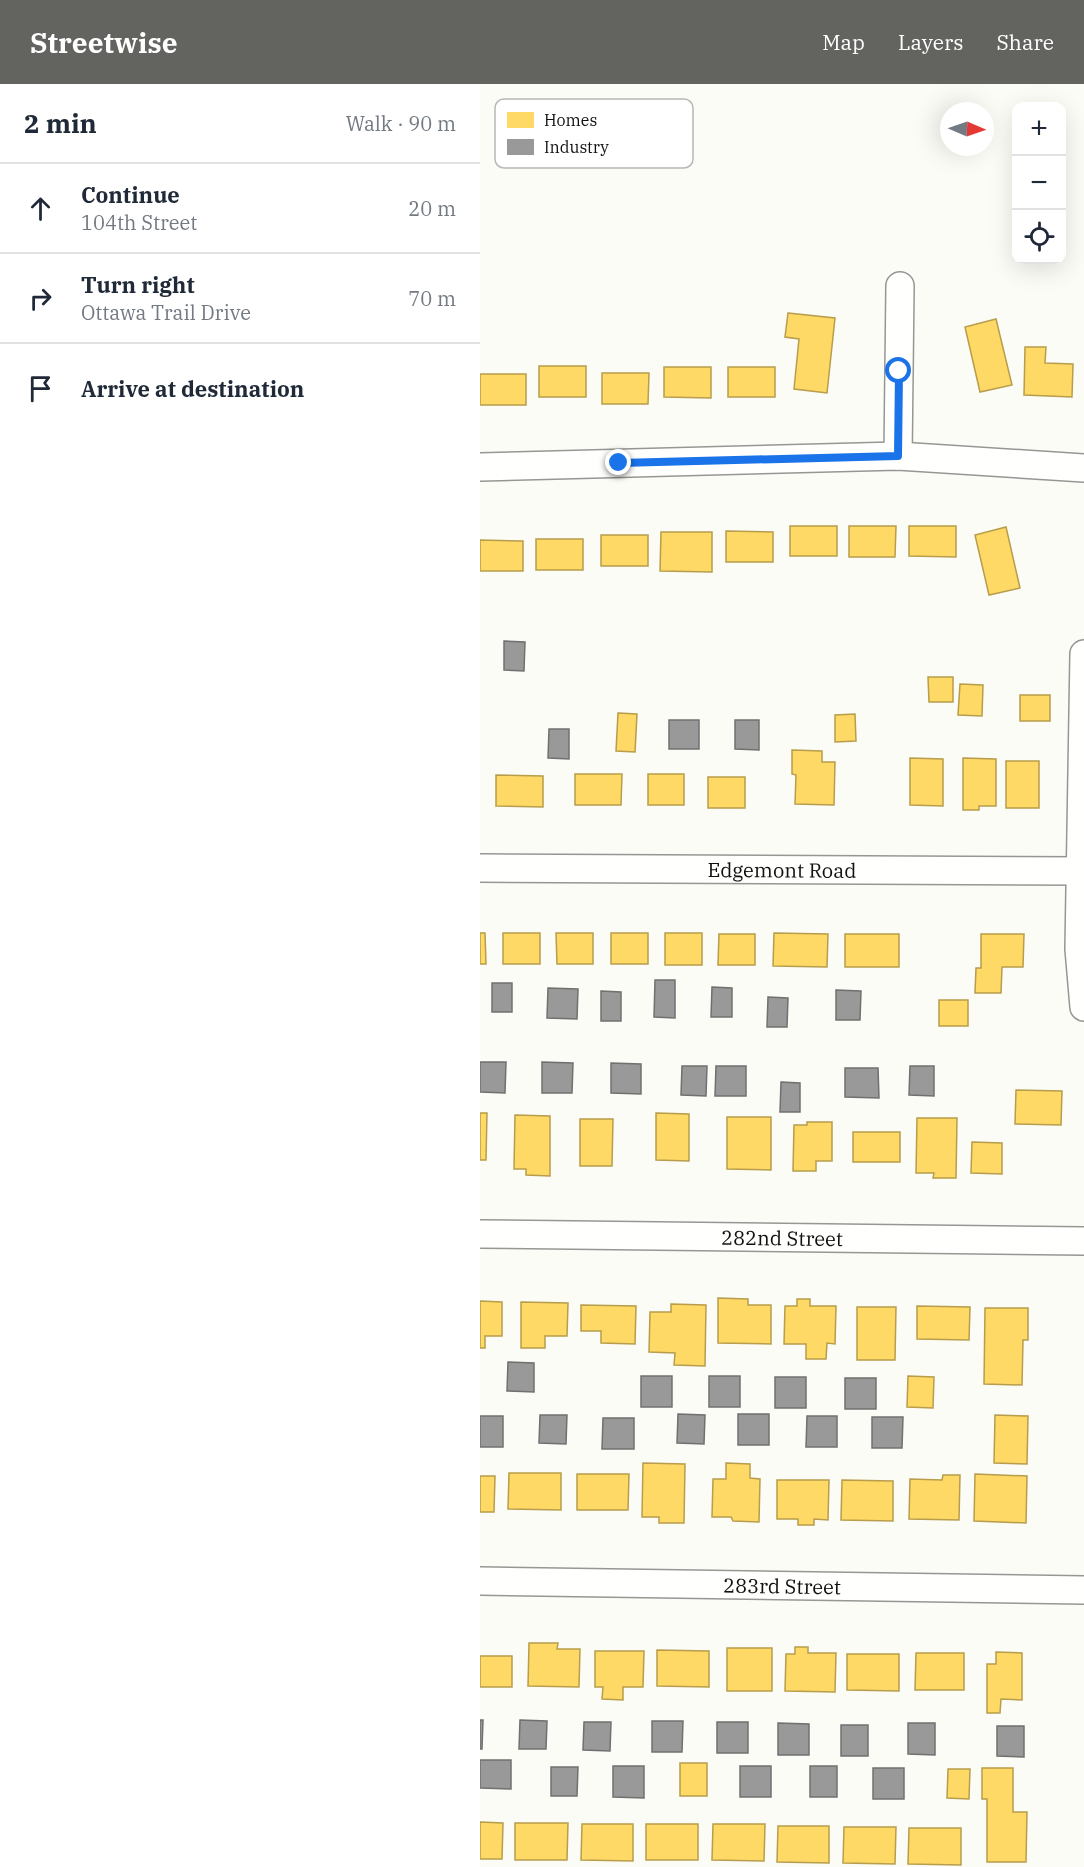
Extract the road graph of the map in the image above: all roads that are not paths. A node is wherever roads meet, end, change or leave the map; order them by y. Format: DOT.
graph roads {
  1 [pos="900,286"];
  2 [pos="898,456"];
  3 [pos="480,467"];
  4 [pos="1084,468"];
  5 [pos="1084,654"];
  6 [pos="480,868"];
  7 [pos="1082,871"];
  8 [pos="1084,1007"];
  9 [pos="480,1234"];
  10 [pos="1084,1241"];
  11 [pos="480,1581"];
  12 [pos="1084,1590"];
  1 -- 2 [label="street"];
  2 -- 3 [label="street"];
  2 -- 4 [label="street"];
  5 -- 7 [label="street"];
  6 -- 7 [label="street, Edgemont Road"];
  7 -- 8 [label="street"];
  9 -- 10 [label="street, 282nd Street"];
  11 -- 12 [label="street, 283rd Street"];
}
